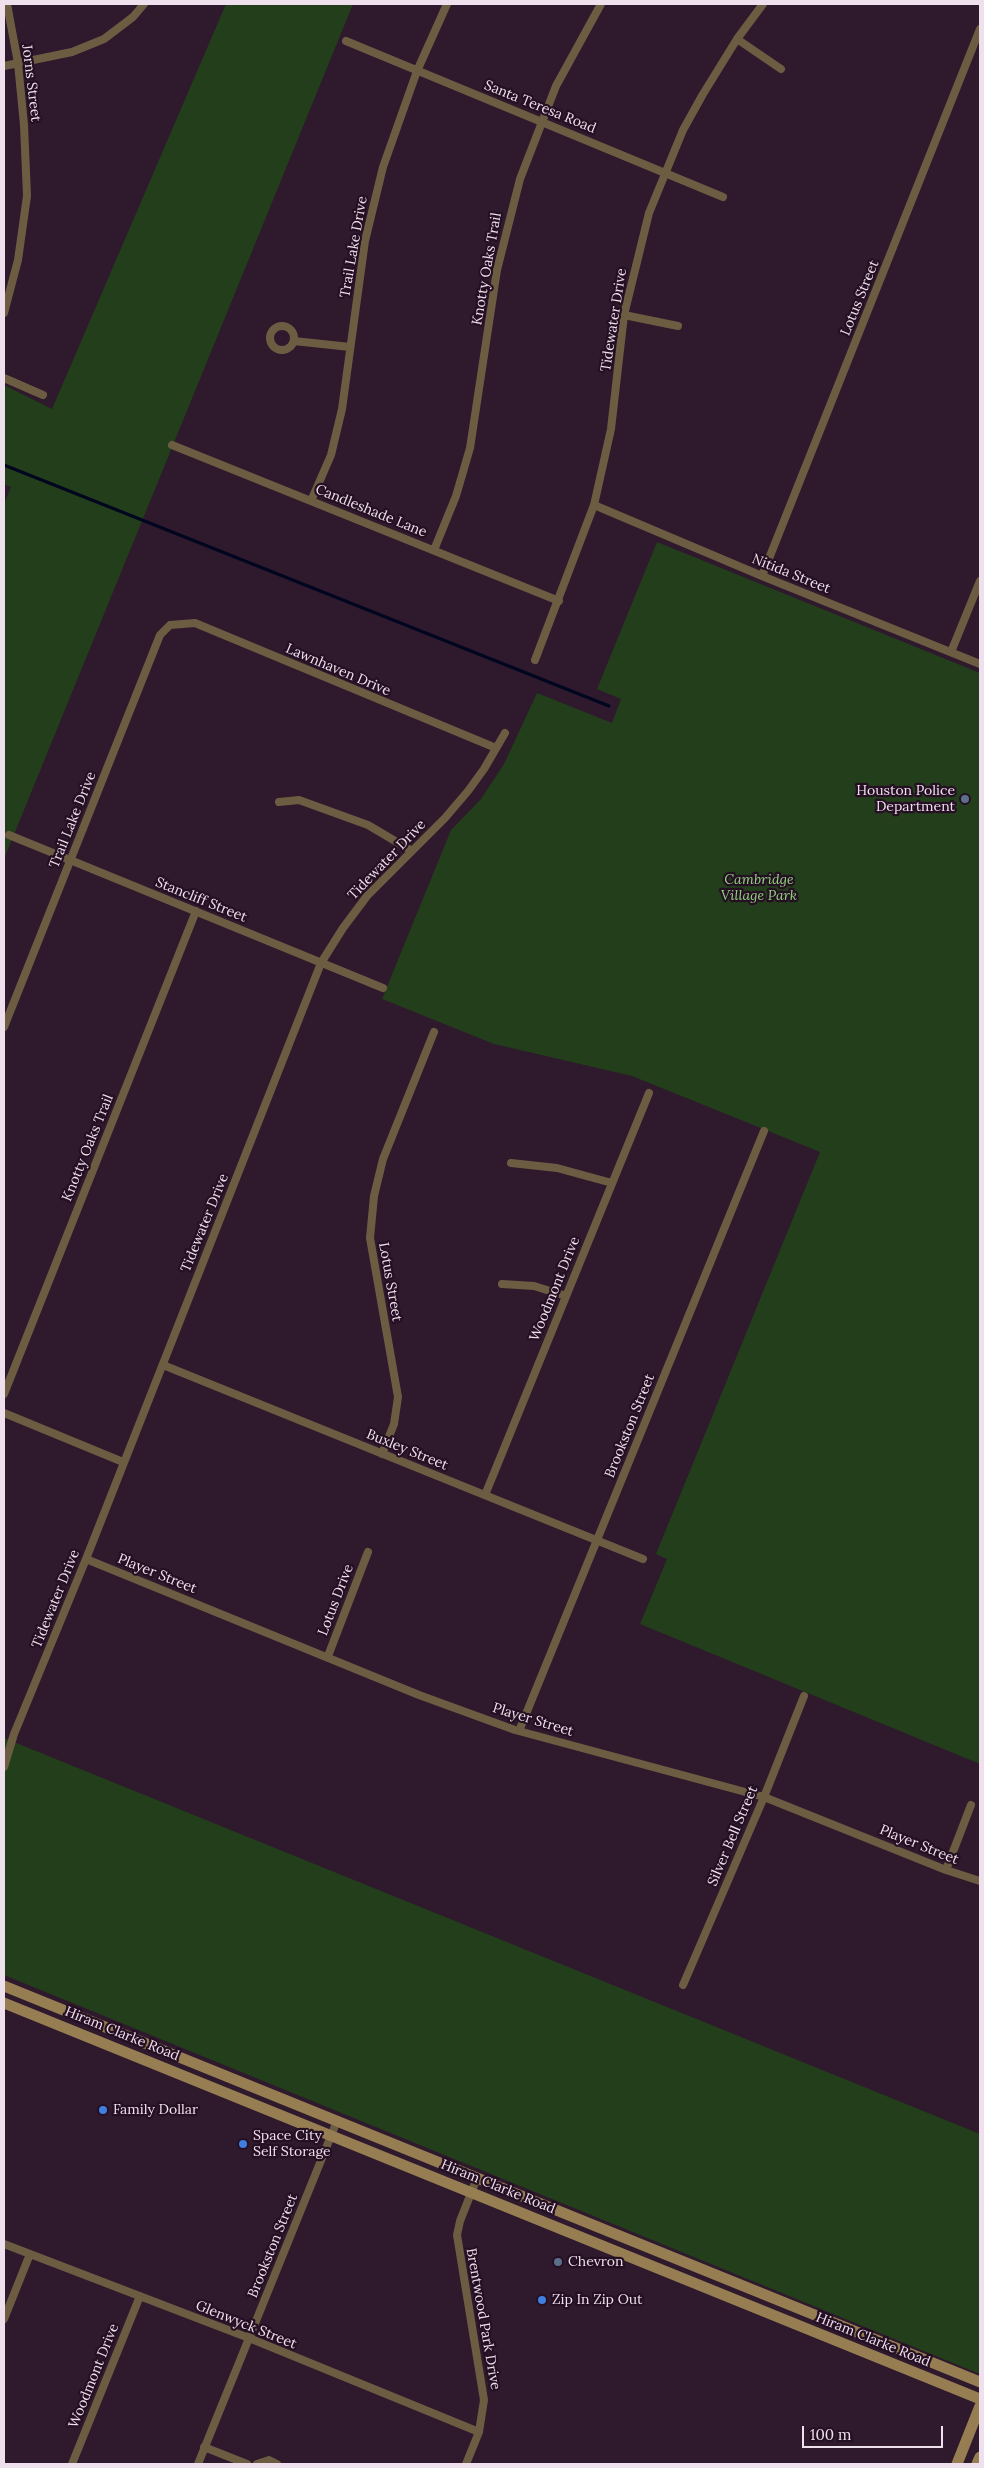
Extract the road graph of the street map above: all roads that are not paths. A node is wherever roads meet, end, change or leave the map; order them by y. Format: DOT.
graph roads {
  1 [pos="7,4"];
  2 [pos="144,4"];
  3 [pos="447,4"];
  4 [pos="601,4"];
  5 [pos="763,4"];
  6 [pos="980,29"];
  7 [pos="737,38"];
  8 [pos="346,41"];
  9 [pos="18,63"];
  10 [pos="4,66"];
  11 [pos="781,69"];
  12 [pos="417,71"];
  13 [pos="540,121"];
  14 [pos="665,172"];
  15 [pos="723,196"];
  16 [pos="4,313"];
  17 [pos="624,315"];
  18 [pos="678,326"];
  19 [pos="294,341"];
  20 [pos="350,348"];
  21 [pos="4,378"];
  22 [pos="43,396"];
  23 [pos="172,445"];
  24 [pos="311,501"];
  25 [pos="594,505"];
  26 [pos="434,550"];
  27 [pos="762,576"];
  28 [pos="980,582"];
  29 [pos="559,601"];
  30 [pos="170,625"];
  31 [pos="951,652"];
  32 [pos="535,660"];
  33 [pos="980,664"];
  34 [pos="505,732"];
  35 [pos="496,748"];
  36 [pos="278,802"];
  37 [pos="9,835"];
  38 [pos="412,851"];
  39 [pos="70,860"];
  40 [pos="196,912"];
  41 [pos="322,962"];
  42 [pos="383,988"];
  43 [pos="4,1027"];
  44 [pos="434,1032"];
  45 [pos="649,1093"];
  46 [pos="764,1131"];
  47 [pos="511,1163"];
  48 [pos="612,1183"];
  49 [pos="502,1284"];
  50 [pos="566,1296"];
  51 [pos="163,1365"];
  52 [pos="4,1394"];
  53 [pos="4,1413"];
  54 [pos="382,1454"];
  55 [pos="123,1462"];
  56 [pos="485,1495"];
  57 [pos="597,1541"];
  58 [pos="368,1552"];
  59 [pos="86,1559"];
  60 [pos="643,1559"];
  61 [pos="328,1656"];
  62 [pos="804,1696"];
  63 [pos="519,1731"];
  64 [pos="4,1767"];
  65 [pos="764,1797"];
  66 [pos="971,1805"];
  67 [pos="946,1870"];
  68 [pos="980,1881"];
  69 [pos="683,1985"];
  70 [pos="7,1988"];
  71 [pos="4,2004"];
  72 [pos="175,2056"];
  73 [pos="170,2070"];
  74 [pos="337,2122"];
  75 [pos="332,2135"];
  76 [pos="477,2178"];
  77 [pos="472,2193"];
  78 [pos="625,2238"];
  79 [pos="4,2244"];
  80 [pos="618,2253"];
  81 [pos="30,2254"];
  82 [pos="737,2283"];
  83 [pos="140,2296"];
  84 [pos="731,2299"];
  85 [pos="4,2319"];
  86 [pos="848,2328"];
  87 [pos="249,2338"];
  88 [pos="842,2343"];
  89 [pos="980,2382"];
  90 [pos="980,2399"];
  91 [pos="980,2406"];
  92 [pos="478,2432"];
  93 [pos="204,2447"];
  94 [pos="980,2457"];
  95 [pos="72,2464"];
  96 [pos="198,2464"];
  97 [pos="247,2464"];
  98 [pos="258,2464"];
  99 [pos="277,2464"];
  100 [pos="466,2464"];
  101 [pos="957,2464"];
  102 [pos="977,2464"];
  1 -- 9 [label="street, Jorns Street"];
  2 -- 9 [label="street"];
  3 -- 12 [label="street, Trail Lake Drive"];
  4 -- 13 [label="street, Knotty Oaks Trail"];
  5 -- 7 [label="street, Tidewater Drive"];
  6 -- 27 [label="street, Lotus Street"];
  7 -- 11 [label="street"];
  7 -- 14 [label="street, Tidewater Drive"];
  8 -- 12 [label="street, Santa Teresa Road"];
  9 -- 10 [label="street"];
  9 -- 16 [label="street, Jorns Street"];
  12 -- 13 [label="street, Santa Teresa Road"];
  12 -- 20 [label="street, Trail Lake Drive"];
  13 -- 14 [label="street, Santa Teresa Road"];
  13 -- 26 [label="street, Knotty Oaks Trail"];
  14 -- 15 [label="street, Santa Teresa Road"];
  14 -- 17 [label="street, Tidewater Drive"];
  17 -- 18 [label="street"];
  17 -- 25 [label="street, Tidewater Drive"];
  19 -- 20 [label="street"];
  20 -- 24 [label="street, Trail Lake Drive"];
  21 -- 22 [label="street"];
  23 -- 24 [label="street, Candleshade Lane"];
  24 -- 26 [label="street, Candleshade Lane"];
  25 -- 27 [label="street, Nitida Street"];
  25 -- 29 [label="street, Tidewater Drive"];
  26 -- 29 [label="street, Candleshade Lane"];
  27 -- 31 [label="street, Nitida Street"];
  28 -- 31 [label="street"];
  29 -- 32 [label="street, Tidewater Drive"];
  30 -- 35 [label="street, Lawnhaven Drive"];
  30 -- 39 [label="street, Trail Lake Drive"];
  31 -- 33 [label="street, Nitida Street"];
  34 -- 35 [label="street, Tidewater Drive"];
  35 -- 38 [label="street, Tidewater Drive"];
  36 -- 38 [label="street"];
  37 -- 39 [label="street, Stancliff Street"];
  38 -- 41 [label="street, Tidewater Drive"];
  39 -- 40 [label="street, Stancliff Street"];
  39 -- 43 [label="street, Trail Lake Drive"];
  40 -- 41 [label="street, Stancliff Street"];
  40 -- 52 [label="street, Knotty Oaks Trail"];
  41 -- 42 [label="street, Stancliff Street"];
  41 -- 51 [label="street, Tidewater Drive"];
  44 -- 54 [label="street, Lotus Street"];
  45 -- 48 [label="street, Woodmont Drive"];
  46 -- 57 [label="street, Brookston Street"];
  47 -- 48 [label="street"];
  48 -- 50 [label="street, Woodmont Drive"];
  49 -- 50 [label="street"];
  50 -- 56 [label="street, Woodmont Drive"];
  51 -- 54 [label="street, Buxley Street"];
  51 -- 55 [label="street, Tidewater Drive"];
  53 -- 55 [label="street"];
  54 -- 56 [label="street, Buxley Street"];
  55 -- 59 [label="street, Tidewater Drive"];
  56 -- 57 [label="street, Buxley Street"];
  57 -- 60 [label="street, Buxley Street"];
  57 -- 63 [label="street, Brookston Street"];
  58 -- 61 [label="street, Lotus Drive"];
  59 -- 61 [label="street, Player Street"];
  59 -- 64 [label="street, Tidewater Drive"];
  61 -- 63 [label="street, Player Street"];
  62 -- 65 [label="street, Silver Bell Street"];
  63 -- 65 [label="street, Player Street"];
  65 -- 67 [label="street, Player Street"];
  65 -- 69 [label="street, Silver Bell Street"];
  66 -- 67 [label="street"];
  67 -- 68 [label="street, Player Street"];
  70 -- 71 [label="street"];
  70 -- 72 [label="main road, Hiram Clarke Road"];
  71 -- 73 [label="main road, Hiram Clarke Road"];
  72 -- 73 [label="main road"];
  72 -- 74 [label="main road, Hiram Clarke Road"];
  73 -- 75 [label="main road, Hiram Clarke Road"];
  74 -- 75 [label="street, Brookston Street"];
  74 -- 76 [label="main road, Hiram Clarke Road"];
  75 -- 77 [label="main road, Hiram Clarke Road"];
  75 -- 87 [label="street, Brookston Street"];
  76 -- 77 [label="street, Brentwood Park Drive"];
  76 -- 78 [label="main road, Hiram Clarke Road"];
  77 -- 80 [label="main road, Hiram Clarke Road"];
  77 -- 92 [label="street, Brentwood Park Drive"];
  78 -- 80 [label="main road"];
  78 -- 82 [label="main road, Hiram Clarke Road"];
  79 -- 81 [label="street, Glenwyck Street"];
  80 -- 84 [label="main road, Hiram Clarke Road"];
  81 -- 83 [label="street, Glenwyck Street"];
  81 -- 85 [label="street"];
  82 -- 84 [label="main road"];
  82 -- 86 [label="main road, Hiram Clarke Road"];
  83 -- 87 [label="street, Glenwyck Street"];
  83 -- 95 [label="street, Woodmont Drive"];
  84 -- 88 [label="main road, Hiram Clarke Road"];
  86 -- 88 [label="main road"];
  86 -- 89 [label="main road, Hiram Clarke Road"];
  87 -- 92 [label="street, Glenwyck Street"];
  87 -- 93 [label="street, Brookston Street"];
  88 -- 90 [label="main road, Hiram Clarke Road"];
  91 -- 101 [label="main road"];
  92 -- 100 [label="street, Brentwood Park Drive"];
  93 -- 96 [label="street, Brookston Street"];
  93 -- 97 [label="street"];
  94 -- 102 [label="main road"];
  98 -- 99 [label="street"];
}
